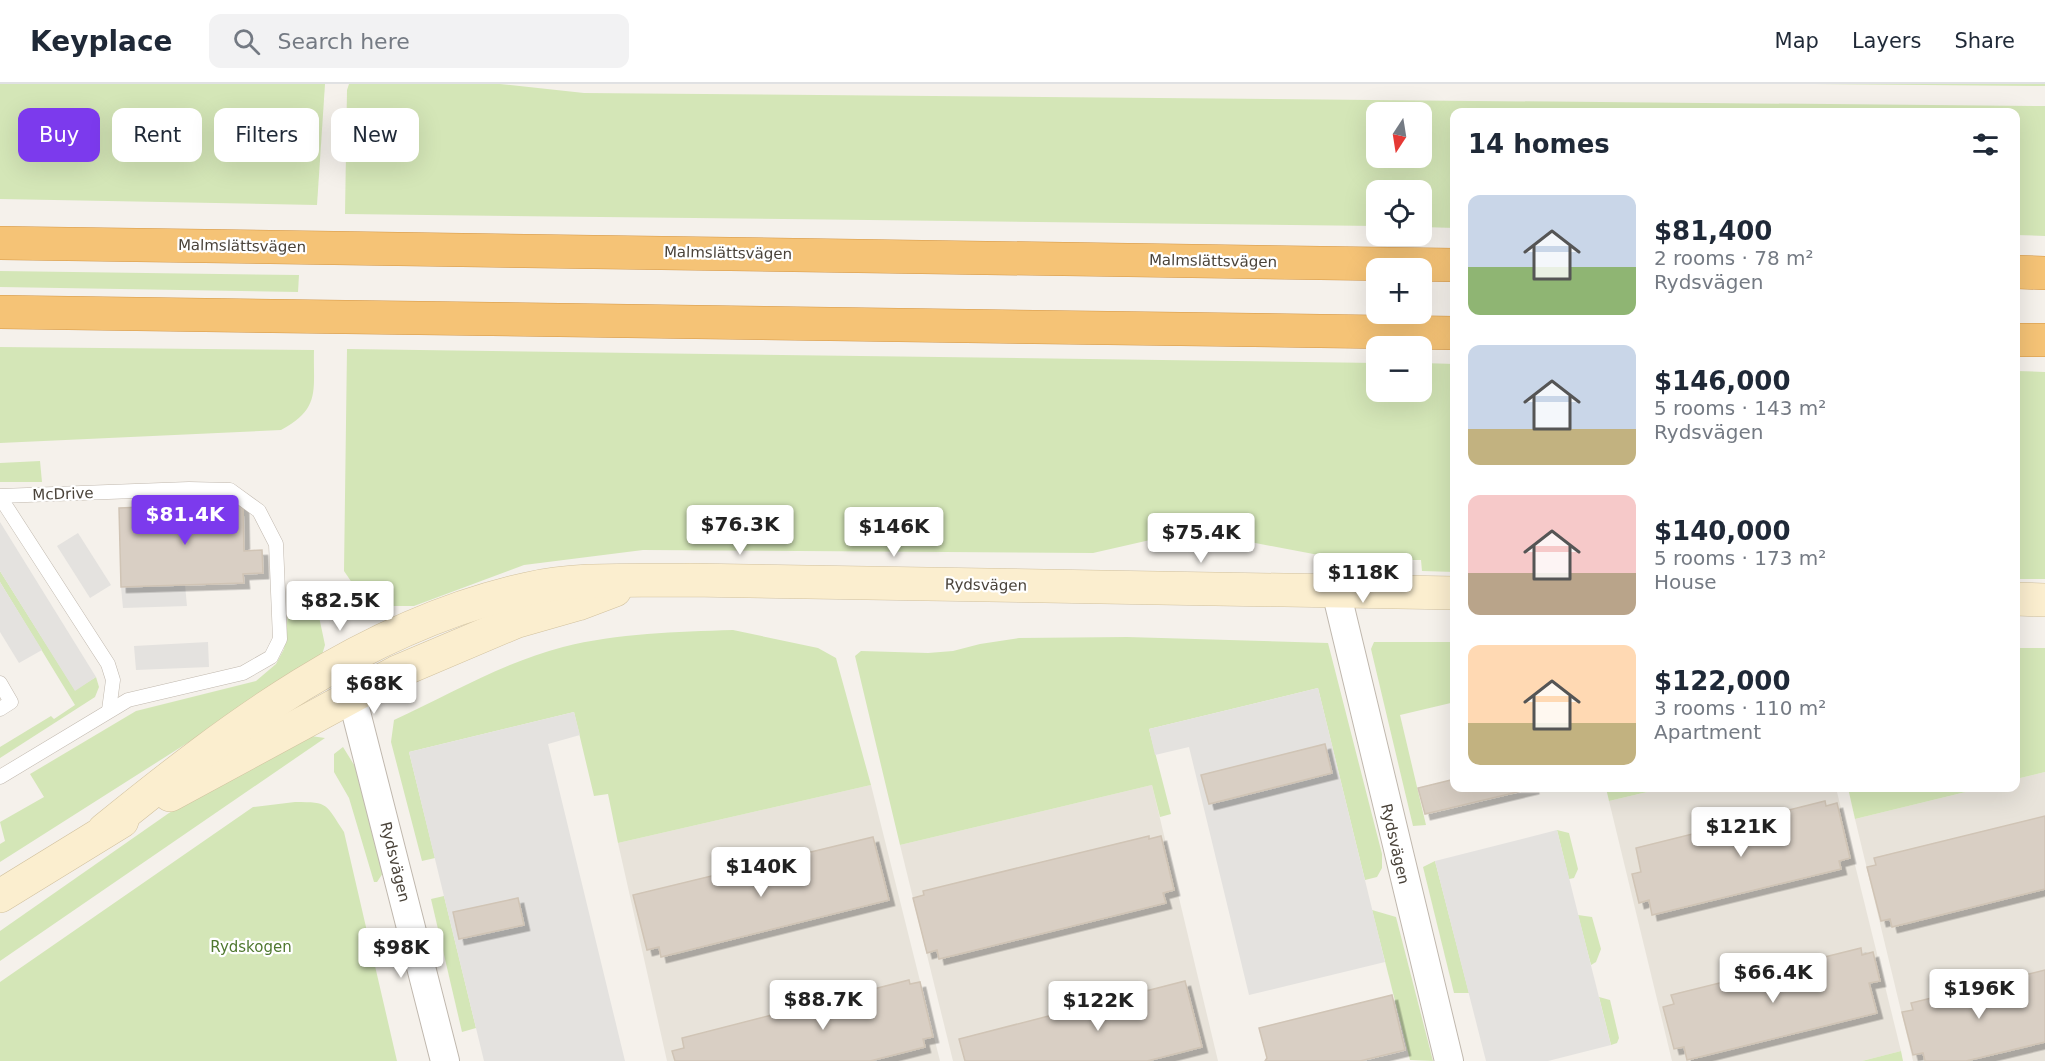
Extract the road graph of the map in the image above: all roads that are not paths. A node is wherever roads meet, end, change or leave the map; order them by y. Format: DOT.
graph roads {
  1 [pos="0,243"];
  2 [pos="1450,265"];
  3 [pos="2020,272"];
  4 [pos="2045,273"];
  5 [pos="0,312"];
  6 [pos="1450,333"];
  7 [pos="2020,340"];
  8 [pos="2045,340"];
  9 [pos="0,497"];
  10 [pos="636,581"];
  11 [pos="1336,591"];
  12 [pos="1450,593"];
  13 [pos="2020,599"];
  14 [pos="2045,600"];
  15 [pos="342,659"];
  16 [pos="0,683"];
  17 [pos="353,697"];
  18 [pos="0,709"];
  19 [pos="109,710"];
  20 [pos="0,777"];
  21 [pos="104,830"];
  22 [pos="0,896"];
  23 [pos="445,1061"];
  24 [pos="1449,1061"];
  1 -- 2 [label="highway, Malmslättsvägen"];
  3 -- 4 [label="highway"];
  5 -- 6 [label="highway"];
  7 -- 8 [label="highway"];
  9 -- 19 [label="lane"];
  9 -- 19 [label="lane, McDrive"];
  10 -- 11 [label="street, Rydsvägen"];
  10 -- 15 [label="street, Rydsvägen"];
  10 -- 17 [label="street, Rydsvägen"];
  11 -- 12 [label="street, Rydsvägen"];
  11 -- 24 [label="street, Rydsvägen"];
  13 -- 14 [label="street"];
  15 -- 17 [label="street, Rydsvägen"];
  15 -- 21 [label="street, Rydsvägen"];
  16 -- 18 [label="lane"];
  17 -- 21 [label="street, Rydsvägen"];
  17 -- 23 [label="street, Rydsvägen"];
  19 -- 20 [label="lane, McDrive"];
  21 -- 22 [label="street, Rydsvägen"];
}
